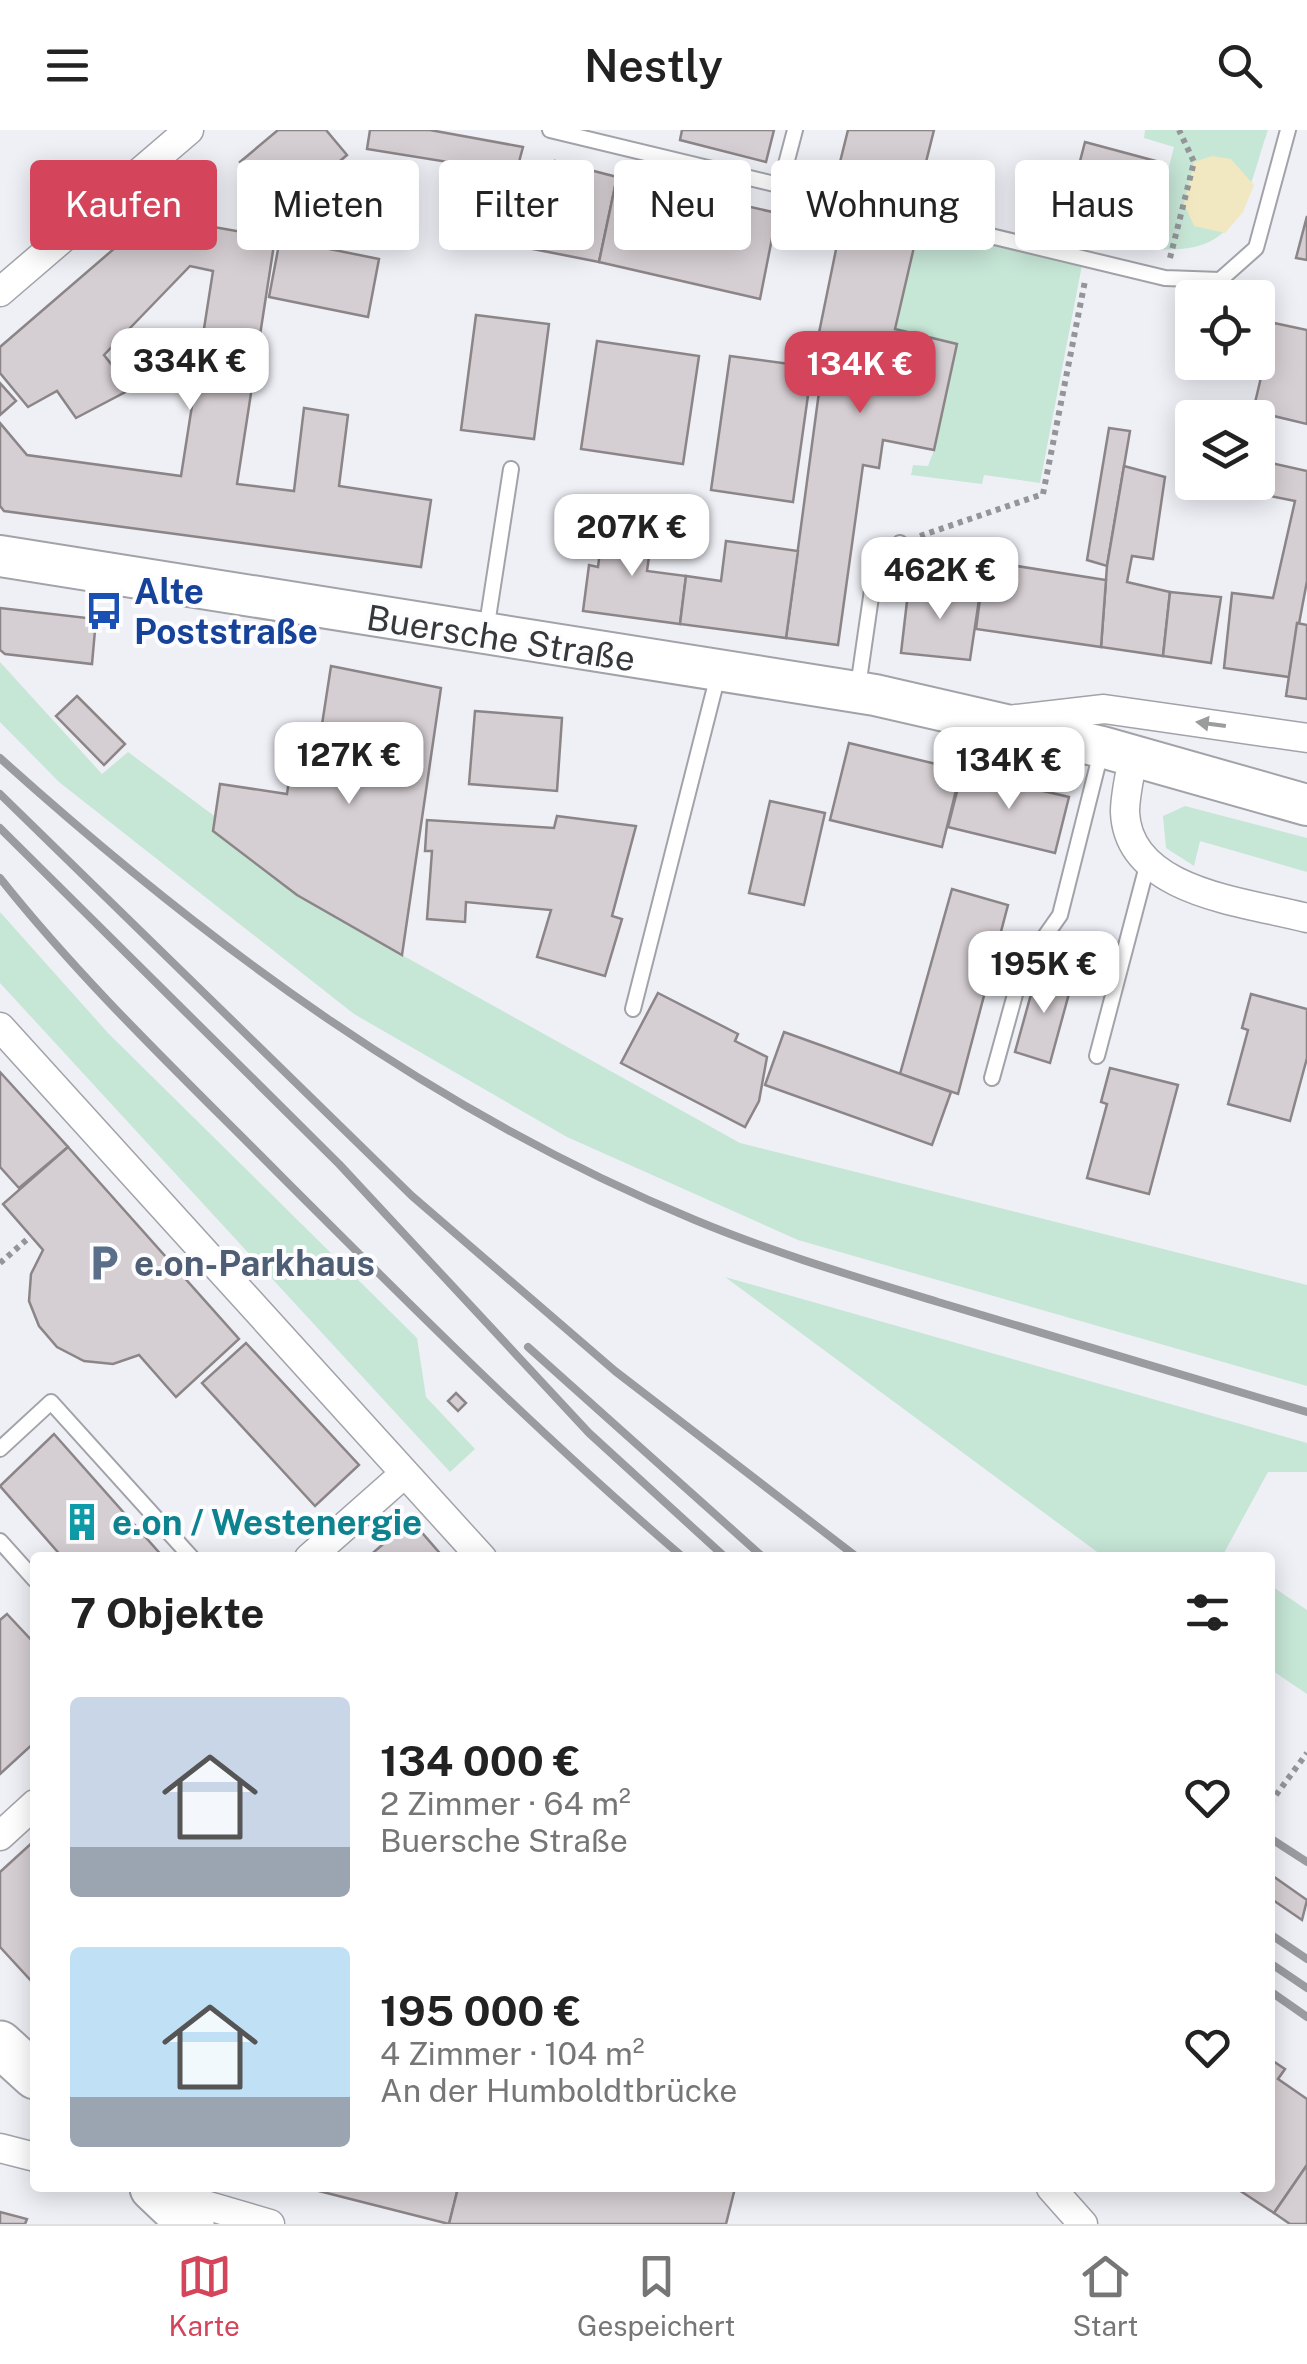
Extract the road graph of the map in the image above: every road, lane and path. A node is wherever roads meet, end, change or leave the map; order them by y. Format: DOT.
graph roads {
  1 [pos="190,130"];
  2 [pos="550,130"];
  3 [pos="796,130"];
  4 [pos="1179,130"];
  5 [pos="1288,130"];
  6 [pos="788,160"];
  7 [pos="771,181"];
  8 [pos="995,236"];
  9 [pos="1089,260"];
  10 [pos="1164,278"];
  11 [pos="0,292"];
  12 [pos="511,468"];
  13 [pos="900,544"];
  14 [pos="1,556"];
  15 [pos="485,636"];
  16 [pos="719,672"];
  17 [pos="857,692"];
  18 [pos="997,722"];
  19 [pos="1307,738"];
  20 [pos="1118,753"];
  21 [pos="1307,805"];
  22 [pos="1148,862"];
  23 [pos="1307,918"];
  24 [pos="633,1009"];
  25 [pos="0,1027"];
  26 [pos="1097,1056"];
  27 [pos="992,1078"];
  28 [pos="31,1236"];
  29 [pos="0,1263"];
  30 [pos="0,1449"];
  31 [pos="404,1474"];
  32 [pos="0,1541"];
  33 [pos="187,1552"];
  34 [pos="316,1552"];
  35 [pos="476,1552"];
  36 [pos="30,1574"];
  37 [pos="1307,1754"];
  38 [pos="1275,1796"];
  39 [pos="30,1809"];
  40 [pos="0,1836"];
  41 [pos="0,2044"];
  42 [pos="30,2071"];
  43 [pos="0,2148"];
  44 [pos="30,2156"];
  45 [pos="154,2192"];
  46 [pos="161,2192"];
  47 [pos="1055,2192"];
  48 [pos="191,2224"];
  49 [pos="270,2224"];
  50 [pos="1083,2224"];
  1 -- 11 [label="street"];
  2 -- 7 [label="lane"];
  3 -- 6 [label="lane"];
  4 -- 10 [label="path"];
  5 -- 10 [label="lane"];
  8 -- 9 [label="lane"];
  9 -- 10 [label="lane"];
  9 -- 13 [label="path"];
  12 -- 15 [label="lane"];
  13 -- 17 [label="lane"];
  14 -- 15 [label="main road, Buersche Straße"];
  15 -- 16 [label="main road, Buersche Straße"];
  16 -- 17 [label="main road, Buersche Straße"];
  16 -- 24 [label="lane"];
  17 -- 18 [label="main road, Buersche Straße"];
  19 -- 18 [label="street, Buersche Straße, one-way"];
  18 -- 20 [label="main road, Buersche Straße"];
  20 -- 21 [label="main road, Buersche Straße"];
  20 -- 22 [label="street"];
  20 -- 27 [label="lane"];
  22 -- 23 [label="street"];
  22 -- 26 [label="lane"];
  25 -- 31 [label="street"];
  28 -- 29 [label="path"];
  30 -- 33 [label="lane"];
  31 -- 34 [label="street"];
  31 -- 35 [label="street"];
  32 -- 36 [label="lane"];
  37 -- 38 [label="path"];
  39 -- 40 [label="street"];
  41 -- 42 [label="main road"];
  43 -- 44 [label="street"];
  45 -- 48 [label="main road"];
  46 -- 49 [label="street"];
  47 -- 50 [label="street"];
}
